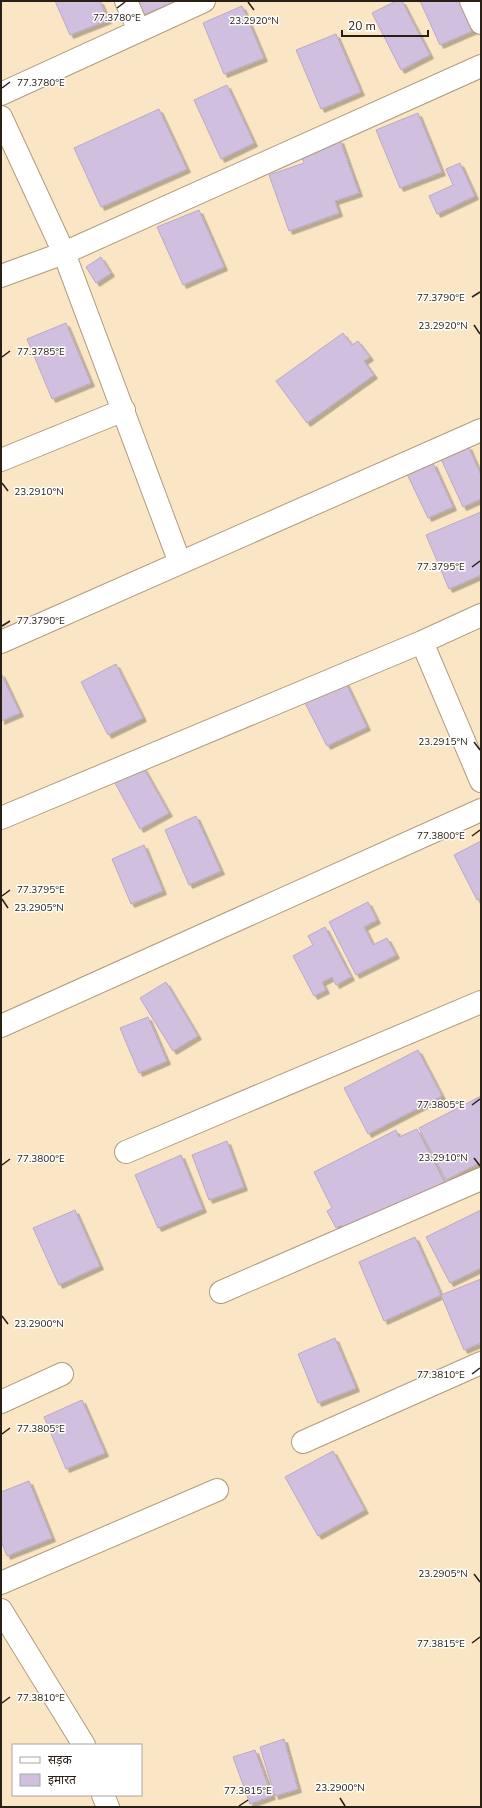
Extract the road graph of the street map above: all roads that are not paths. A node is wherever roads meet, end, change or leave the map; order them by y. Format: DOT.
graph roads {
  1 [pos="126,1"];
  2 [pos="204,1"];
  3 [pos="472,1"];
  4 [pos="481,23"];
  5 [pos="139,31"];
  6 [pos="481,66"];
  7 [pos="1,94"];
  8 [pos="1,117"];
  9 [pos="64,253"];
  10 [pos="1,276"];
  11 [pos="124,410"];
  12 [pos="481,430"];
  13 [pos="1,460"];
  14 [pos="180,563"];
  15 [pos="481,615"];
  16 [pos="1,642"];
  17 [pos="422,642"];
  18 [pos="481,781"];
  19 [pos="481,810"];
  20 [pos="1,818"];
  21 [pos="481,1002"];
  22 [pos="1,1026"];
  23 [pos="126,1152"];
  24 [pos="481,1179"];
  25 [pos="221,1292"];
  26 [pos="481,1363"];
  27 [pos="62,1374"];
  28 [pos="1,1402"];
  29 [pos="303,1442"];
  30 [pos="217,1490"];
  31 [pos="1,1583"];
  32 [pos="1,1610"];
  33 [pos="83,1744"];
  34 [pos="103,1796"];
  35 [pos="108,1807"];
  1 -- 5 [label="street"];
  2 -- 5 [label="street"];
  3 -- 4 [label="street"];
  5 -- 7 [label="street"];
  6 -- 9 [label="street"];
  8 -- 9 [label="street"];
  9 -- 10 [label="street"];
  9 -- 11 [label="street"];
  11 -- 13 [label="street"];
  11 -- 14 [label="street"];
  12 -- 14 [label="street"];
  14 -- 16 [label="street"];
  15 -- 17 [label="street"];
  17 -- 18 [label="street"];
  17 -- 20 [label="street"];
  19 -- 22 [label="street"];
  21 -- 23 [label="street"];
  24 -- 25 [label="street"];
  26 -- 29 [label="street"];
  27 -- 28 [label="street"];
  30 -- 31 [label="street"];
  32 -- 33 [label="street"];
  34 -- 35 [label="street"];
}
